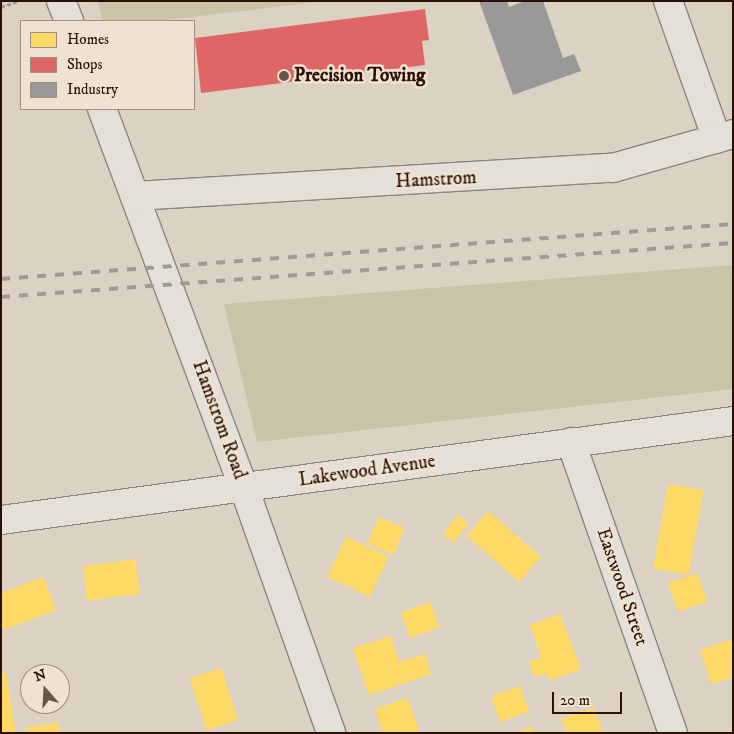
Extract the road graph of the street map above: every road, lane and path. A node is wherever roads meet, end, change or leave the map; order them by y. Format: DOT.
graph roads {
  1 [pos="18,1"];
  2 [pos="61,1"];
  3 [pos="668,1"];
  4 [pos="1,7"];
  5 [pos="68,20"];
  6 [pos="102,110"];
  7 [pos="725,137"];
  8 [pos="136,196"];
  9 [pos="733,421"];
  10 [pos="572,442"];
  11 [pos="244,488"];
  12 [pos="1,520"];
  13 [pos="331,733"];
  14 [pos="673,733"];
  1 -- 4 [label="path"];
  2 -- 5 [label="street"];
  3 -- 7 [label="street"];
  6 -- 8 [label="street, Hamstrom Road"];
  7 -- 8 [label="street, Hamstrom"];
  8 -- 11 [label="street, Hamstrom Road"];
  9 -- 10 [label="street, Lakewood Avenue"];
  10 -- 11 [label="street, Lakewood Avenue"];
  10 -- 14 [label="street, Eastwood Street"];
  11 -- 12 [label="street, Lakewood Avenue"];
  11 -- 13 [label="street, Hamstrom Road"];
}
